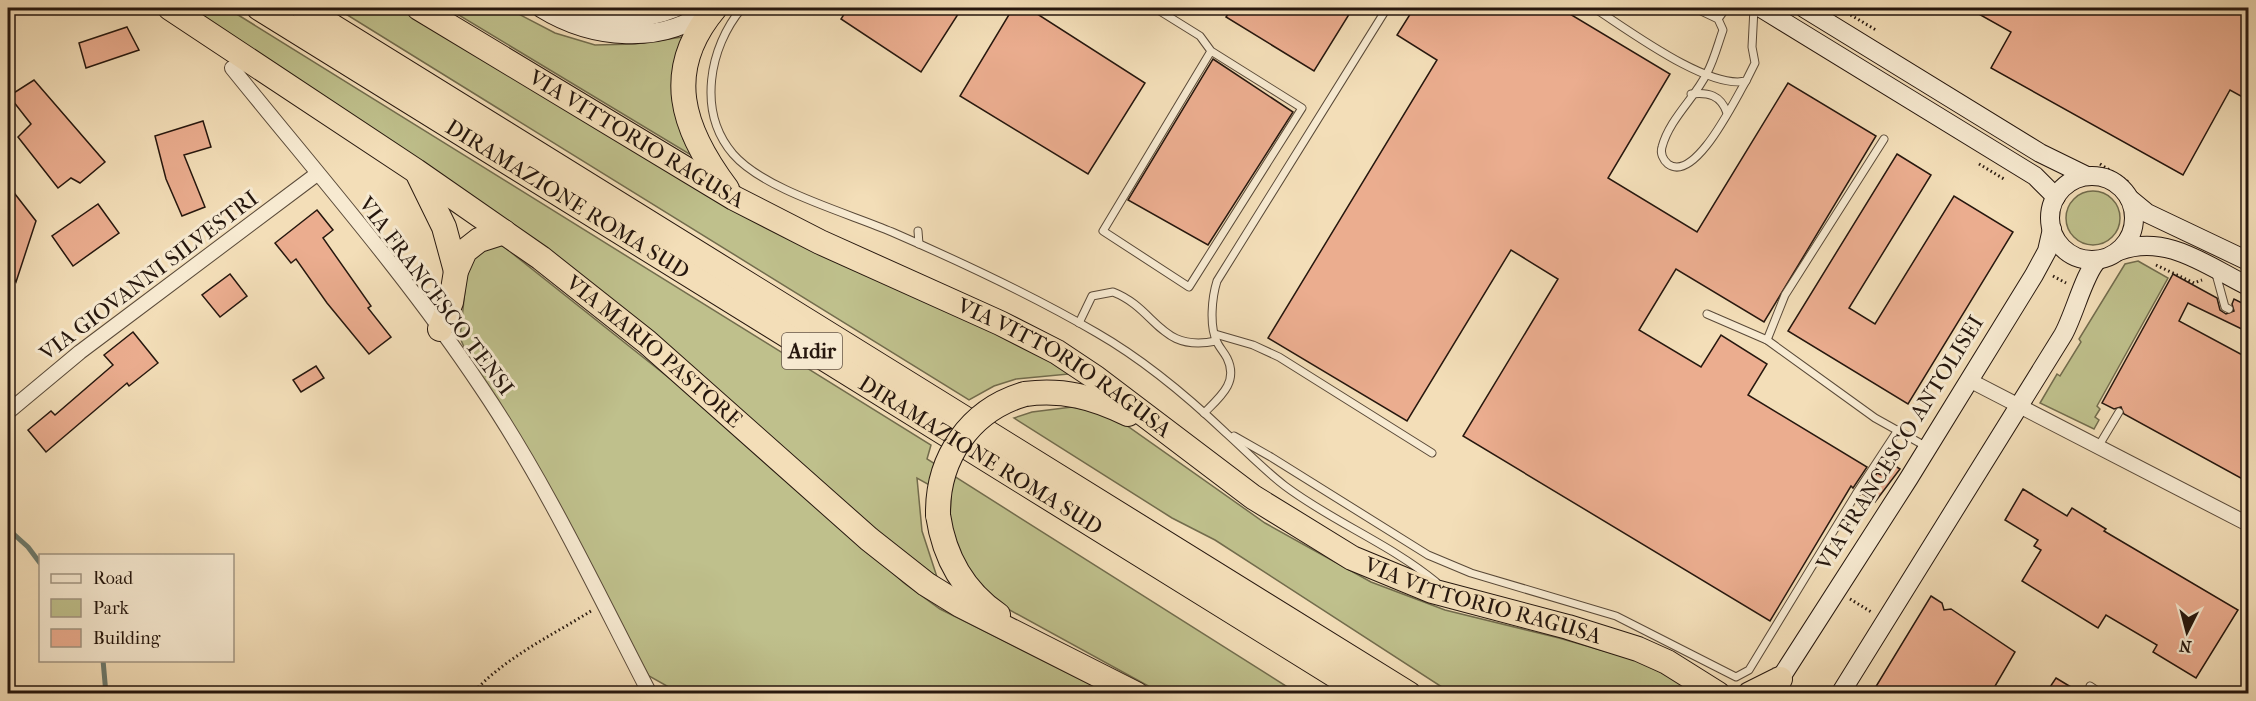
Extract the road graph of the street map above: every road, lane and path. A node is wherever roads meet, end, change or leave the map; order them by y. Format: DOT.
graph roads {
  1 [pos="170,8"];
  2 [pos="259,8"];
  3 [pos="303,8"];
  4 [pos="419,8"];
  5 [pos="541,8"];
  6 [pos="569,8"];
  7 [pos="675,8"];
  8 [pos="711,8"];
  9 [pos="716,8"];
  10 [pos="742,8"];
  11 [pos="1155,8"];
  12 [pos="1387,8"];
  13 [pos="1594,8"];
  14 [pos="1726,8"];
  15 [pos="1754,8"];
  16 [pos="1761,8"];
  17 [pos="1804,8"];
  18 [pos="1700,10"];
  19 [pos="1718,19"];
  20 [pos="1211,51"];
  21 [pos="232,68"];
  22 [pos="1706,75"];
  23 [pos="1746,81"];
  24 [pos="1691,94"];
  25 [pos="1727,113"];
  26 [pos="1884,139"];
  27 [pos="1971,159"];
  28 [pos="2090,168"];
  29 [pos="416,171"];
  30 [pos="317,174"];
  31 [pos="2010,180"];
  32 [pos="2131,192"];
  33 [pos="2056,197"];
  34 [pos="734,198"];
  35 [pos="2052,229"];
  36 [pos="918,231"];
  37 [pos="504,232"];
  38 [pos="919,244"];
  39 [pos="2119,251"];
  40 [pos="2098,260"];
  41 [pos="2248,261"];
  42 [pos="2154,264"];
  43 [pos="456,271"];
  44 [pos="2209,273"];
  45 [pos="2248,286"];
  46 [pos="2229,309"];
  47 [pos="1707,314"];
  48 [pos="1079,323"];
  49 [pos="440,329"];
  50 [pos="1216,338"];
  51 [pos="1767,340"];
  52 [pos="1969,380"];
  53 [pos="2019,406"];
  54 [pos="8,412"];
  55 [pos="2119,412"];
  56 [pos="1204,413"];
  57 [pos="1898,430"];
  58 [pos="1226,432"];
  59 [pos="1183,444"];
  60 [pos="1927,447"];
  61 [pos="2098,447"];
  62 [pos="1432,453"];
  63 [pos="2248,524"];
  64 [pos="1844,596"];
  65 [pos="1454,597"];
  66 [pos="603,604"];
  67 [pos="1877,615"];
  68 [pos="1042,647"];
  69 [pos="1321,666"];
  70 [pos="1370,683"];
  71 [pos="1781,686"];
  72 [pos="2090,686"];
  73 [pos="472,693"];
  74 [pos="650,693"];
  75 [pos="1136,693"];
  76 [pos="1360,693"];
  77 [pos="1409,693"];
  78 [pos="1419,693"];
  79 [pos="1718,693"];
  80 [pos="1750,693"];
  81 [pos="1840,693"];
  82 [pos="2102,693"];
  1 -- 29 [label="highway, VIA MARIO PASTORE"];
  2 -- 69 [label="highway, DIRAMAZIONE ROMA SUD / A1dir"];
  3 -- 70 [label="highway, DIRAMAZIONE ROMA SUD / A1dir"];
  4 -- 34 [label="highway, VIA VITTORIO RAGUSA"];
  5 -- 8 [label="street"];
  6 -- 7 [label="street"];
  9 -- 34 [label="highway"];
  10 -- 38 [label="lane"];
  11 -- 20 [label="lane"];
  12 -- 50 [label="lane"];
  13 -- 22 [label="lane"];
  14 -- 19 [label="lane"];
  15 -- 23 [label="lane"];
  16 -- 33 [label="street"];
  17 -- 28 [label="street"];
  18 -- 19 [label="lane"];
  19 -- 22 [label="lane"];
  20 -- 20 [label="lane"];
  21 -- 30 [label="street, VIA FRANCESCO TENSI"];
  22 -- 23 [label="lane"];
  22 -- 24 [label="lane"];
  23 -- 25 [label="lane"];
  24 -- 25 [label="lane"];
  24 -- 25 [label="lane"];
  26 -- 51 [label="lane"];
  27 -- 31 [label="path"];
  28 -- 32 [label="street"];
  28 -- 32 [label="path"];
  28 -- 33 [label="street"];
  29 -- 37 [label="highway, VIA MARIO PASTORE"];
  29 -- 43 [label="highway"];
  30 -- 49 [label="street, VIA FRANCESCO TENSI"];
  30 -- 54 [label="street, VIA GIOVANNI SILVESTRI"];
  32 -- 39 [label="street"];
  32 -- 41 [label="street"];
  33 -- 35 [label="street"];
  34 -- 59 [label="highway, VIA VITTORIO RAGUSA"];
  35 -- 40 [label="street"];
  35 -- 52 [label="street, VIA FRANCESCO ANTOLISEI"];
  36 -- 38 [label="lane"];
  37 -- 43 [label="highway"];
  37 -- 68 [label="highway, VIA MARIO PASTORE"];
  38 -- 48 [label="lane"];
  39 -- 40 [label="street"];
  39 -- 44 [label="street"];
  40 -- 53 [label="street"];
  42 -- 44 [label="path"];
  43 -- 49 [label="highway"];
  44 -- 45 [label="street"];
  44 -- 46 [label="lane"];
  47 -- 51 [label="lane"];
  48 -- 50 [label="lane"];
  48 -- 56 [label="lane"];
  49 -- 66 [label="street, VIA FRANCESCO TENSI"];
  50 -- 56 [label="lane"];
  50 -- 62 [label="lane"];
  51 -- 57 [label="lane"];
  52 -- 53 [label="street"];
  52 -- 60 [label="street, VIA FRANCESCO ANTOLISEI"];
  53 -- 61 [label="street"];
  53 -- 81 [label="street"];
  55 -- 61 [label="lane"];
  56 -- 58 [label="lane"];
  57 -- 58 [label="lane"];
  57 -- 60 [label="lane"];
  58 -- 65 [label="lane"];
  59 -- 65 [label="highway, VIA VITTORIO RAGUSA"];
  59 -- 68 [label="highway, bridge"];
  60 -- 71 [label="street, VIA FRANCESCO ANTOLISEI"];
  61 -- 63 [label="street"];
  64 -- 67 [label="path"];
  65 -- 79 [label="highway, VIA VITTORIO RAGUSA"];
  66 -- 73 [label="path"];
  66 -- 74 [label="street, VIA FRANCESCO TENSI"];
  68 -- 75 [label="highway, VIA MARIO PASTORE"];
  69 -- 70 [label="highway, DIRAMAZIONE ROMA SUD / A1dir"];
  69 -- 76 [label="lane"];
  70 -- 77 [label="highway, DIRAMAZIONE ROMA SUD / A1dir"];
  70 -- 78 [label="lane"];
  71 -- 80 [label="highway"];
  72 -- 82 [label="lane"];
}
